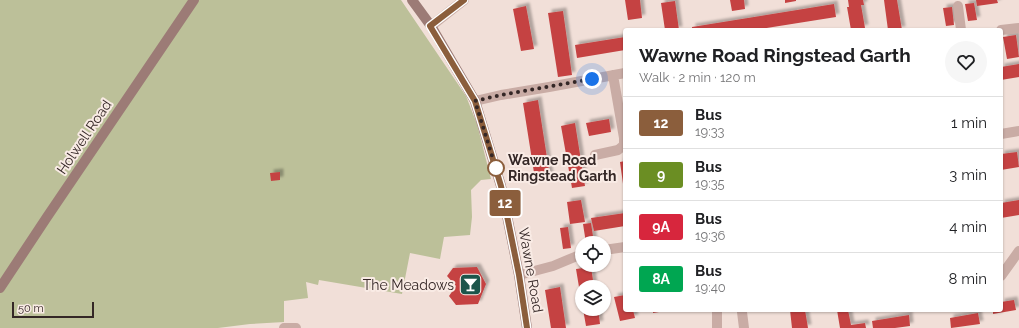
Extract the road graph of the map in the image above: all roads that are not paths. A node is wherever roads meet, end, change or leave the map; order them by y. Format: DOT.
graph roads {
  1 [pos="412,0"];
  2 [pos="464,0"];
  3 [pos="194,1"];
  4 [pos="958,6"];
  5 [pos="430,26"];
  6 [pos="961,28"];
  7 [pos="1019,28"];
  8 [pos="1003,30"];
  9 [pos="623,73"];
  10 [pos="613,75"];
  11 [pos="475,101"];
  12 [pos="1019,131"];
  13 [pos="623,132"];
  14 [pos="1003,134"];
  15 [pos="623,146"];
  16 [pos="595,155"];
  17 [pos="623,247"];
  18 [pos="611,249"];
  19 [pos="1019,251"];
  20 [pos="575,257"];
  21 [pos="1003,273"];
  22 [pos="519,275"];
  23 [pos="0,288"];
  24 [pos="717,312"];
  25 [pos="742,312"];
  26 [pos="284,328"];
  27 [pos="296,328"];
  28 [pos="527,328"];
  29 [pos="717,328"];
  30 [pos="744,328"];
  1 -- 5 [label="street, Wawne Road"];
  2 -- 5 [label="street"];
  3 -- 23 [label="street, Holwell Road"];
  4 -- 6 [label="street"];
  5 -- 11 [label="street, Wawne Road"];
  7 -- 8 [label="street"];
  9 -- 10 [label="street"];
  10 -- 11 [label="street"];
  10 -- 13 [label="street"];
  11 -- 22 [label="street, Wawne Road"];
  12 -- 14 [label="street"];
  15 -- 16 [label="street"];
  17 -- 18 [label="street"];
  19 -- 21 [label="street"];
  20 -- 22 [label="street"];
  22 -- 28 [label="street, Wawne Road"];
  24 -- 29 [label="street"];
  25 -- 30 [label="street"];
  26 -- 27 [label="street"];
}
